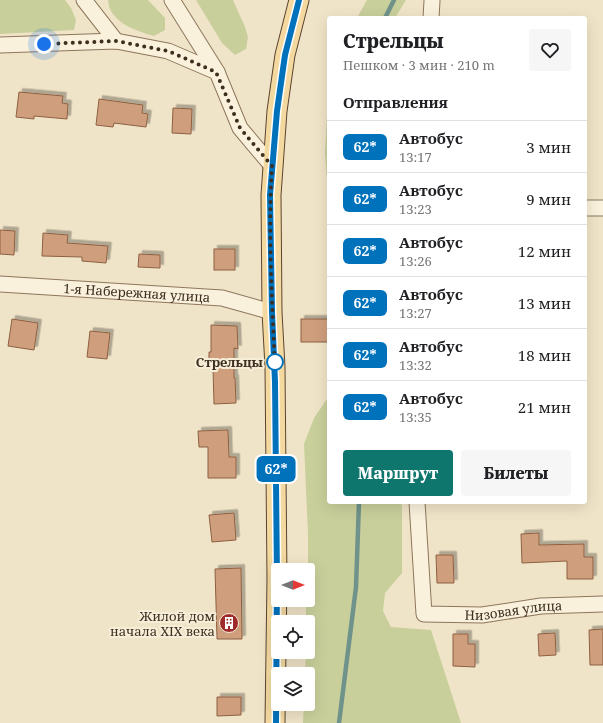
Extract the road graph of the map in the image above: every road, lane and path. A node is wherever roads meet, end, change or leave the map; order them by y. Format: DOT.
graph roads {
  1 [pos="84,0"];
  2 [pos="172,0"];
  3 [pos="299,0"];
  4 [pos="432,1"];
  5 [pos="432,16"];
  6 [pos="116,41"];
  7 [pos="0,45"];
  8 [pos="216,72"];
  9 [pos="272,166"];
  10 [pos="587,208"];
  11 [pos="603,208"];
  12 [pos="0,284"];
  13 [pos="272,312"];
  14 [pos="417,504"];
  15 [pos="603,604"];
  16 [pos="276,723"];
  1 -- 6 [label="street"];
  2 -- 8 [label="street"];
  3 -- 9 [label="main road"];
  4 -- 5 [label="street"];
  6 -- 7 [label="street"];
  6 -- 8 [label="street"];
  8 -- 9 [label="street"];
  9 -- 13 [label="main road"];
  10 -- 11 [label="street"];
  12 -- 13 [label="street, 1-я Набережная улица"];
  13 -- 16 [label="main road"];
  14 -- 15 [label="street, Низовая улица"];
}
